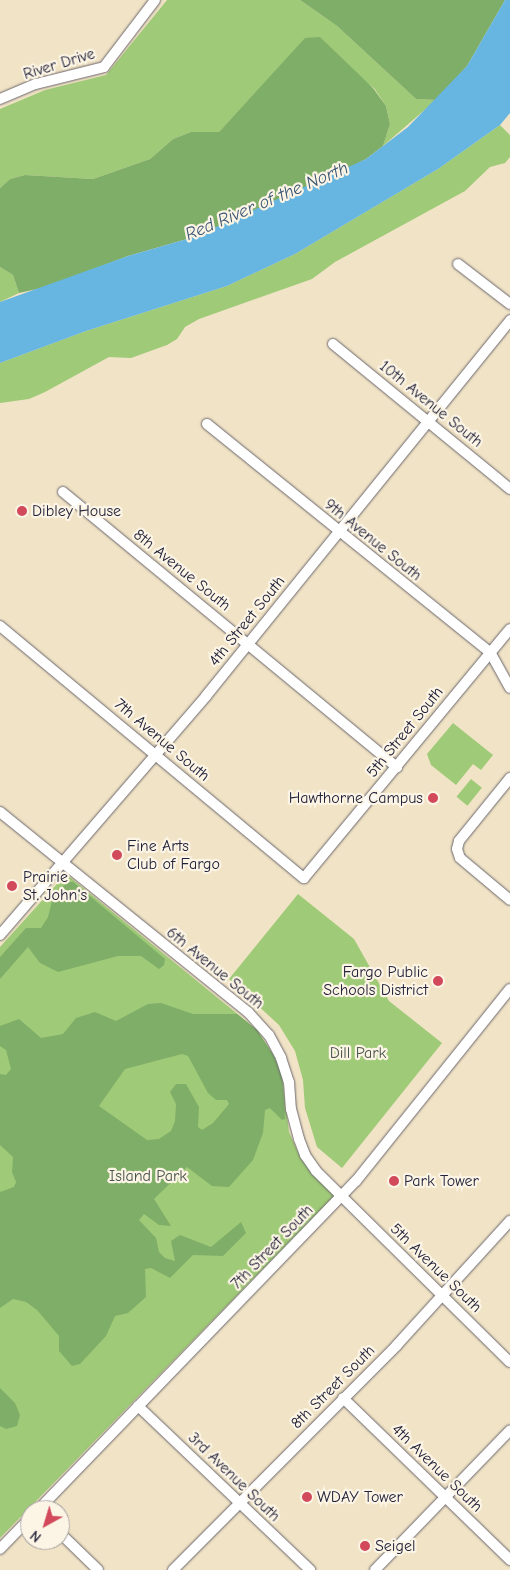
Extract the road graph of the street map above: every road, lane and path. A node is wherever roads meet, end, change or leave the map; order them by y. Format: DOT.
graph roads {
  1 [pos="155,0"];
  2 [pos="0,99"];
  3 [pos="458,264"];
  4 [pos="510,304"];
  5 [pos="510,320"];
  6 [pos="333,344"];
  7 [pos="427,420"];
  8 [pos="206,424"];
  9 [pos="510,488"];
  10 [pos="63,492"];
  11 [pos="339,531"];
  12 [pos="0,626"];
  13 [pos="510,629"];
  14 [pos="248,644"];
  15 [pos="490,652"];
  16 [pos="510,688"];
  17 [pos="157,754"];
  18 [pos="397,767"];
  19 [pos="510,778"];
  20 [pos="0,812"];
  21 [pos="63,864"];
  22 [pos="304,878"];
  23 [pos="510,900"];
  24 [pos="0,935"];
  25 [pos="510,989"];
  26 [pos="341,1196"];
  27 [pos="510,1221"];
  28 [pos="441,1296"];
  29 [pos="510,1362"];
  30 [pos="343,1398"];
  31 [pos="138,1406"];
  32 [pos="510,1430"];
  33 [pos="445,1498"];
  34 [pos="48,1500"];
  35 [pos="240,1503"];
  36 [pos="20,1528"];
  37 [pos="70,1543"];
  38 [pos="0,1549"];
  39 [pos="510,1560"];
  40 [pos="98,1570"];
  41 [pos="174,1570"];
  42 [pos="310,1570"];
  43 [pos="375,1570"];
  1 -- 2 [label="street, River Drive"];
  3 -- 4 [label="street"];
  5 -- 7 [label="street, 4th Street South"];
  6 -- 7 [label="street, 10th Avenue South"];
  7 -- 9 [label="street, 10th Avenue South"];
  7 -- 11 [label="street, 4th Street South"];
  8 -- 11 [label="street, 9th Avenue South"];
  10 -- 14 [label="street, 8th Avenue South"];
  11 -- 14 [label="street, 4th Street South"];
  11 -- 15 [label="street, 9th Avenue South"];
  12 -- 17 [label="street, 7th Avenue South"];
  13 -- 15 [label="street, 5th Street South"];
  14 -- 17 [label="street, 4th Street South"];
  14 -- 18 [label="street, 8th Avenue South"];
  15 -- 16 [label="street, 9th Avenue South"];
  15 -- 18 [label="street, 5th Street South"];
  17 -- 21 [label="street, 4th Street South"];
  17 -- 22 [label="street, 7th Avenue South"];
  18 -- 22 [label="street, 5th Street South"];
  19 -- 23 [label="street"];
  20 -- 21 [label="street, 6th Avenue South"];
  21 -- 24 [label="street, 4th Street South"];
  21 -- 26 [label="street, 6th Avenue South"];
  25 -- 26 [label="street, 7th Street South"];
  26 -- 28 [label="street, 5th Avenue South"];
  26 -- 31 [label="street, 7th Street South"];
  27 -- 28 [label="street, 8th Street South"];
  28 -- 29 [label="street, 5th Avenue South"];
  28 -- 30 [label="street, 8th Street South"];
  30 -- 33 [label="street, 4th Avenue South"];
  30 -- 35 [label="street, 8th Street South"];
  31 -- 34 [label="street, 7th Street South"];
  31 -- 35 [label="street, 3rd Avenue South"];
  32 -- 33 [label="street"];
  33 -- 39 [label="street, 4th Avenue South"];
  33 -- 43 [label="street"];
  35 -- 41 [label="street, 8th Street South"];
  35 -- 42 [label="street, 3rd Avenue South"];
  36 -- 38 [label="street"];
  37 -- 40 [label="street"];
}
